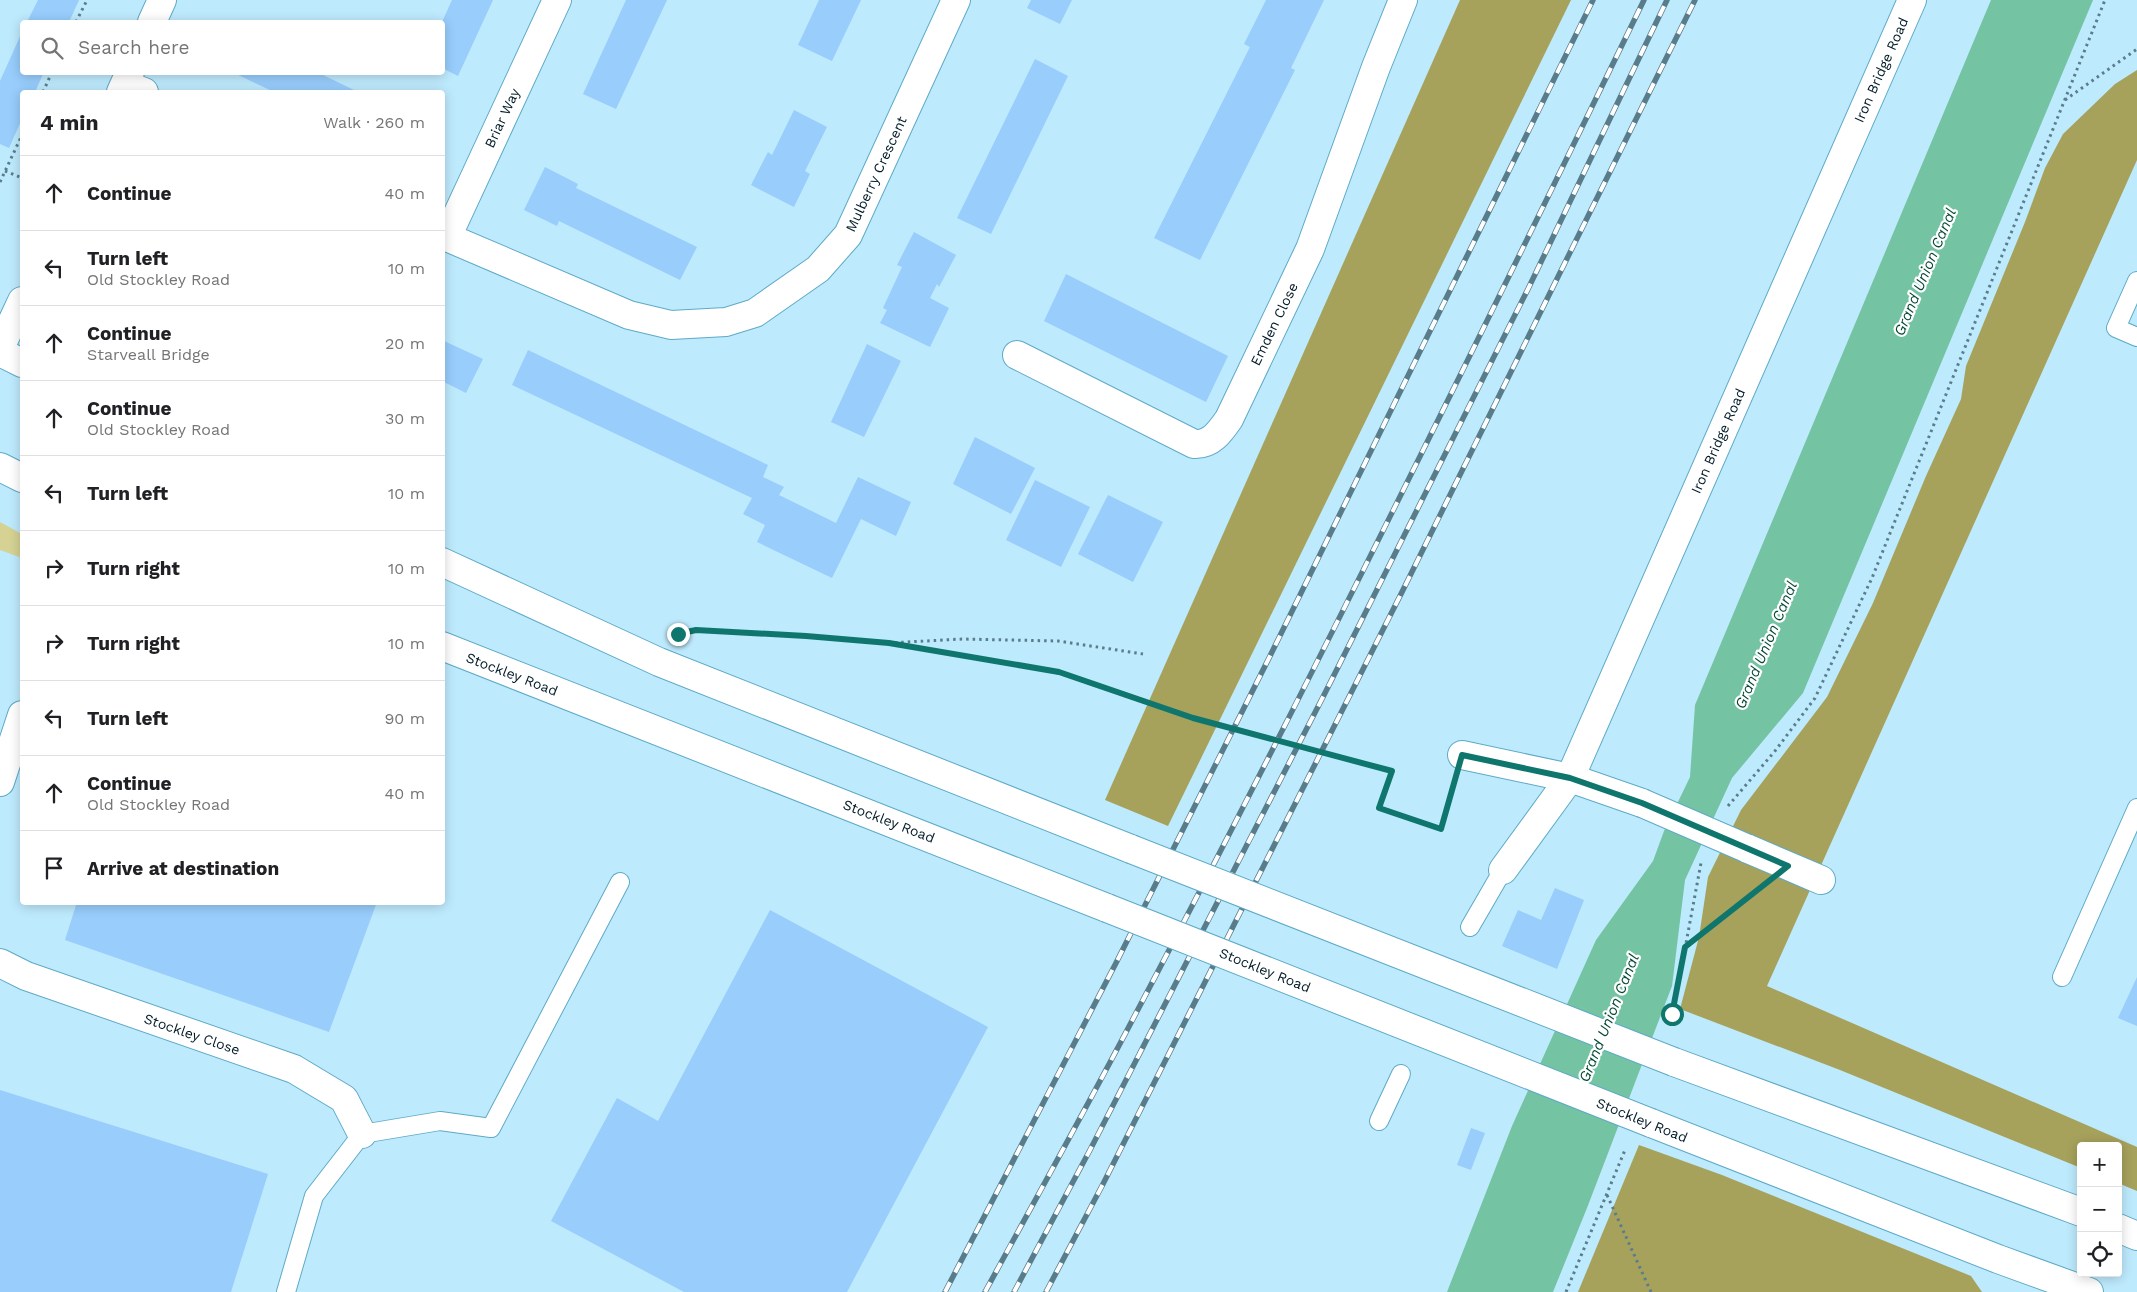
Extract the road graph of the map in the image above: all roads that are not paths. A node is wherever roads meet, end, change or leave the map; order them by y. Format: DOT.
graph roads {
  1 [pos="162,0"];
  2 [pos="557,0"];
  3 [pos="956,0"];
  4 [pos="1403,0"];
  5 [pos="1912,0"];
  6 [pos="153,20"];
  7 [pos="445,236"];
  8 [pos="2137,281"];
  9 [pos="20,305"];
  10 [pos="2137,337"];
  11 [pos="0,350"];
  12 [pos="1017,355"];
  13 [pos="20,362"];
  14 [pos="0,467"];
  15 [pos="20,477"];
  16 [pos="445,563"];
  17 [pos="445,647"];
  18 [pos="20,721"];
  19 [pos="11,750"];
  20 [pos="1462,755"];
  21 [pos="1570,778"];
  22 [pos="0,782"];
  23 [pos="2137,808"];
  24 [pos="1503,870"];
  25 [pos="1821,880"];
  26 [pos="620,882"];
  27 [pos="1470,927"];
  28 [pos="0,963"];
  29 [pos="2062,977"];
  30 [pos="1401,1074"];
  31 [pos="1379,1121"];
  32 [pos="362,1134"];
  33 [pos="2077,1211"];
  34 [pos="2122,1230"];
  35 [pos="2137,1236"];
  36 [pos="286,1292"];
  37 [pos="2089,1292"];
  1 -- 6 [label="main road"];
  2 -- 7 [label="main road, Briar Way"];
  3 -- 7 [label="main road, Mulberry Crescent"];
  4 -- 12 [label="main road, Emden Close"];
  5 -- 21 [label="main road, Iron Bridge Road"];
  8 -- 10 [label="lane"];
  9 -- 11 [label="main road"];
  11 -- 13 [label="main road"];
  14 -- 15 [label="main road"];
  16 -- 33 [label="main road, bridge"];
  17 -- 37 [label="main road, Stockley Road, bridge"];
  18 -- 19 [label="main road"];
  19 -- 22 [label="main road"];
  20 -- 21 [label="main road"];
  21 -- 24 [label="main road, Iron Bridge Road"];
  21 -- 25 [label="main road, bridge"];
  23 -- 29 [label="lane"];
  24 -- 27 [label="lane"];
  26 -- 32 [label="lane"];
  28 -- 32 [label="main road, Stockley Close"];
  30 -- 31 [label="lane"];
  32 -- 36 [label="lane"];
  34 -- 35 [label="main road"];
}
